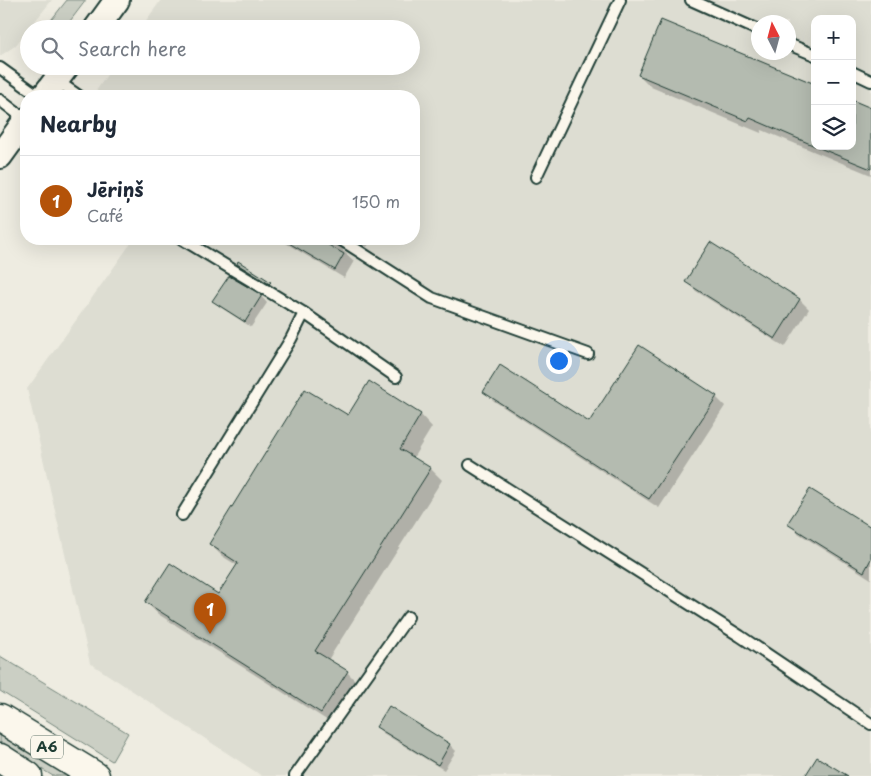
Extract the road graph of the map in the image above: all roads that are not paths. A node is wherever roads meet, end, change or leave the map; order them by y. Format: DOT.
graph roads {
  1 [pos="117,0"];
  2 [pos="620,0"];
  3 [pos="691,0"];
  4 [pos="103,20"];
  5 [pos="751,27"];
  6 [pos="796,48"];
  7 [pos="811,54"];
  8 [pos="0,68"];
  9 [pos="856,74"];
  10 [pos="20,75"];
  11 [pos="21,75"];
  12 [pos="871,81"];
  13 [pos="52,85"];
  14 [pos="64,90"];
  15 [pos="0,100"];
  16 [pos="20,115"];
  17 [pos="20,128"];
  18 [pos="0,156"];
  19 [pos="536,178"];
  20 [pos="192,245"];
  21 [pos="349,245"];
  22 [pos="304,313"];
  23 [pos="588,354"];
  24 [pos="396,376"];
  25 [pos="470,465"];
  26 [pos="182,515"];
  27 [pos="408,617"];
  28 [pos="0,718"];
  29 [pos="871,724"];
  30 [pos="0,758"];
  31 [pos="28,776"];
  32 [pos="95,776"];
  33 [pos="295,776"];
  1 -- 4 [label="street"];
  2 -- 19 [label="lane"];
  3 -- 5 [label="lane"];
  6 -- 7 [label="lane"];
  8 -- 10 [label="lane"];
  9 -- 12 [label="lane"];
  11 -- 13 [label="lane"];
  13 -- 14 [label="lane"];
  15 -- 16 [label="lane"];
  17 -- 18 [label="street"];
  20 -- 22 [label="lane"];
  21 -- 23 [label="lane"];
  22 -- 24 [label="lane"];
  22 -- 26 [label="lane"];
  25 -- 29 [label="lane"];
  27 -- 33 [label="lane"];
  28 -- 32 [label="highway, A6"];
  30 -- 31 [label="highway, A6"];
}
